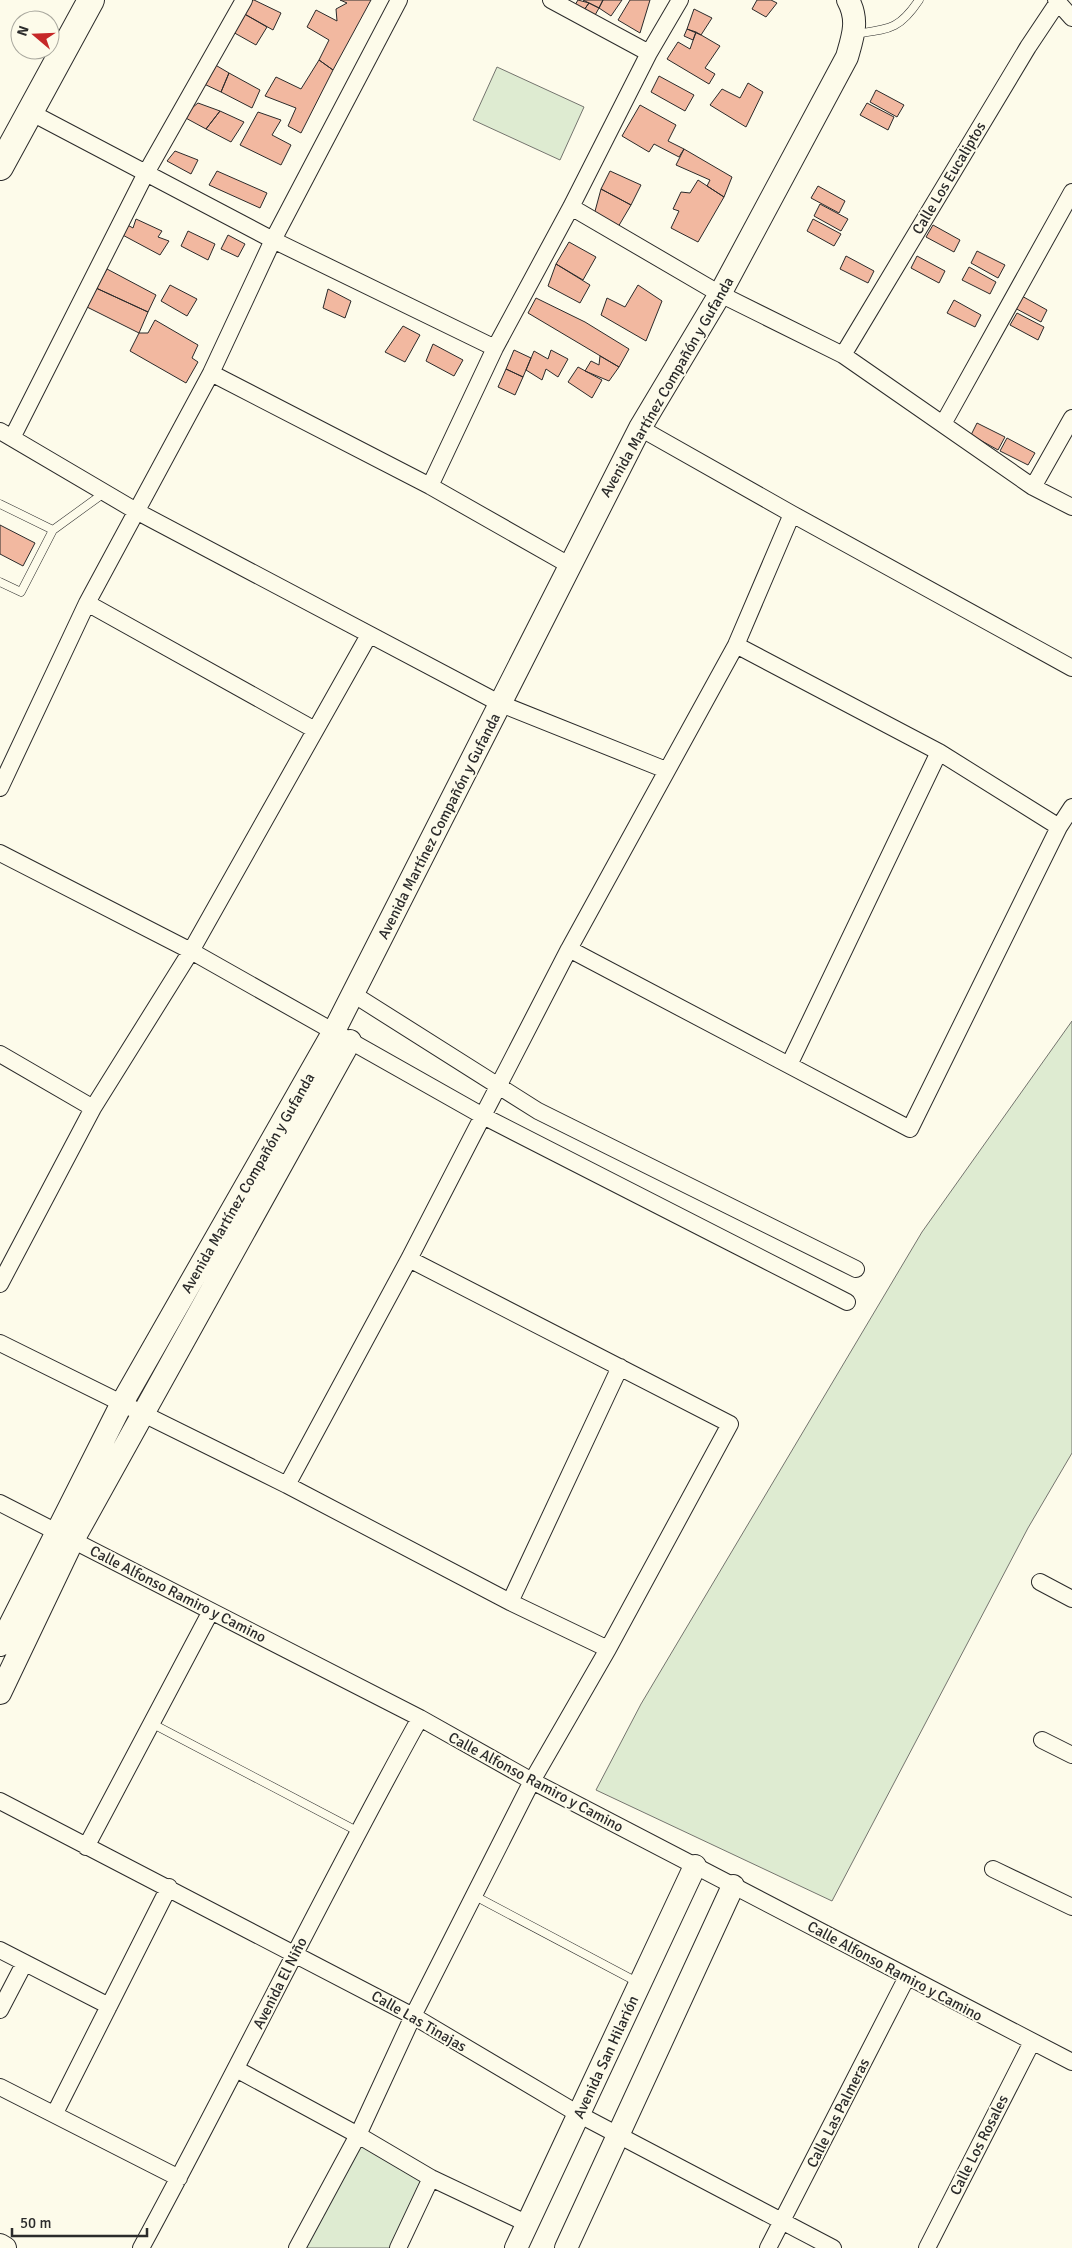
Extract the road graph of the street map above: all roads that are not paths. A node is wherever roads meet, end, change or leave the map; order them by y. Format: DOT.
graph roads {
  1 [pos="91,0"];
  2 [pos="244,0"];
  3 [pos="399,0"];
  4 [pos="551,0"];
  5 [pos="680,0"];
  6 [pos="848,0"];
  7 [pos="920,0"];
  8 [pos="1057,1"];
  9 [pos="1072,18"];
  10 [pos="854,35"];
  11 [pos="649,53"];
  12 [pos="30,112"];
  13 [pos="1,164"];
  14 [pos="146,173"];
  15 [pos="1072,192"];
  16 [pos="571,207"];
  17 [pos="273,240"];
  18 [pos="720,294"];
  19 [pos="495,348"];
  20 [pos="843,355"];
  21 [pos="211,373"];
  22 [pos="1072,418"];
  23 [pos="943,424"];
  24 [pos="640,428"];
  25 [pos="6,434"];
  26 [pos="430,486"];
  27 [pos="1033,487"];
  28 [pos="104,493"];
  29 [pos="0,504"];
  30 [pos="1072,507"];
  31 [pos="136,511"];
  32 [pos="792,514"];
  33 [pos="53,530"];
  34 [pos="569,565"];
  35 [pos="0,582"];
  36 [pos="87,603"];
  37 [pos="369,635"];
  38 [pos="736,644"];
  39 [pos="1072,668"];
  40 [pos="501,704"];
  41 [pos="315,730"];
  42 [pos="939,752"];
  43 [pos="666,770"];
  44 [pos="0,788"];
  45 [pos="1072,807"];
  46 [pos="1059,827"];
  47 [pos="0,853"];
  48 [pos="568,949"];
  49 [pos="191,951"];
  50 [pos="353,994"];
  51 [pos="342,1036"];
  52 [pos="0,1054"];
  53 [pos="789,1065"];
  54 [pos="498,1086"];
  55 [pos="93,1108"];
  56 [pos="483,1116"];
  57 [pos="409,1259"];
  58 [pos="856,1269"];
  59 [pos="0,1284"];
  60 [pos="847,1302"];
  61 [pos="0,1343"];
  62 [pos="620,1367"];
  63 [pos="122,1403"];
  64 [pos="142,1413"];
  65 [pos="287,1486"];
  66 [pos="0,1503"];
  67 [pos="65,1536"];
  68 [pos="1040,1582"];
  69 [pos="1072,1599"];
  70 [pos="510,1602"];
  71 [pos="211,1611"];
  72 [pos="0,1646"];
  73 [pos="608,1649"];
  74 [pos="0,1693"];
  75 [pos="420,1718"];
  76 [pos="151,1723"];
  77 [pos="1042,1740"];
  78 [pos="1072,1755"];
  79 [pos="532,1781"];
  80 [pos="0,1801"];
  81 [pos="357,1831"];
  82 [pos="86,1847"];
  83 [pos="695,1866"];
  84 [pos="993,1869"];
  85 [pos="733,1886"];
  86 [pos="169,1888"];
  87 [pos="473,1894"];
  88 [pos="1072,1907"];
  89 [pos="0,1950"];
  90 [pos="295,1953"];
  91 [pos="24,1964"];
  92 [pos="907,1977"];
  93 [pos="640,1983"];
  94 [pos="109,2006"];
  95 [pos="0,2010"];
  96 [pos="413,2016"];
  97 [pos="1032,2042"];
  98 [pos="1072,2062"];
  99 [pos="236,2068"];
  100 [pos="0,2087"];
  101 [pos="55,2113"];
  102 [pos="580,2115"];
  103 [pos="358,2135"];
  104 [pos="618,2136"];
  105 [pos="179,2178"];
  106 [pos="431,2178"];
  107 [pos="782,2221"];
  108 [pos="528,2224"];
  109 [pos="0,2245"];
  110 [pos="5,2248"];
  111 [pos="140,2248"];
  112 [pos="298,2248"];
  113 [pos="398,2248"];
  114 [pos="516,2248"];
  115 [pos="566,2248"];
  116 [pos="768,2248"];
  117 [pos="834,2248"];
  118 [pos="927,2248"];
  1 -- 12 [label="main road"];
  2 -- 14 [label="street"];
  3 -- 17 [label="street"];
  4 -- 11 [label="street"];
  5 -- 11 [label="street"];
  6 -- 10 [label="street, Avenida Martínez Compañón y Gufanda"];
  7 -- 10 [label="lane"];
  8 -- 9 [label="street"];
  8 -- 20 [label="street, Calle Los Eucaliptos"];
  10 -- 18 [label="street, Avenida Martínez Compañón y Gufanda"];
  11 -- 16 [label="street"];
  12 -- 13 [label="main road"];
  12 -- 14 [label="street"];
  14 -- 17 [label="street"];
  14 -- 25 [label="street"];
  15 -- 23 [label="street"];
  16 -- 18 [label="street"];
  16 -- 19 [label="street"];
  17 -- 19 [label="street"];
  17 -- 21 [label="street"];
  18 -- 20 [label="street"];
  18 -- 24 [label="street, Avenida Martínez Compañón y Gufanda"];
  19 -- 26 [label="street"];
  20 -- 23 [label="street"];
  21 -- 26 [label="street"];
  21 -- 31 [label="street"];
  22 -- 27 [label="street"];
  23 -- 27 [label="street"];
  24 -- 32 [label="street"];
  24 -- 34 [label="street, Avenida Martínez Compañón y Gufanda"];
  25 -- 28 [label="street"];
  26 -- 34 [label="street"];
  27 -- 30 [label="street"];
  28 -- 31 [label="street"];
  28 -- 33 [label="lane"];
  29 -- 33 [label="lane"];
  31 -- 36 [label="street"];
  31 -- 37 [label="street"];
  32 -- 38 [label="street"];
  32 -- 39 [label="street"];
  33 -- 35 [label="lane"];
  34 -- 40 [label="street, Avenida Martínez Compañón y Gufanda"];
  36 -- 41 [label="street"];
  36 -- 44 [label="street"];
  37 -- 40 [label="street"];
  37 -- 41 [label="street"];
  38 -- 42 [label="street"];
  38 -- 43 [label="street"];
  40 -- 43 [label="street"];
  40 -- 50 [label="street, Avenida Martínez Compañón y Gufanda"];
  41 -- 49 [label="street"];
  42 -- 46 [label="street"];
  42 -- 53 [label="street"];
  43 -- 48 [label="street"];
  45 -- 46 [label="street"];
  46 -- 53 [label="street"];
  47 -- 49 [label="street"];
  48 -- 53 [label="street"];
  48 -- 54 [label="street"];
  49 -- 51 [label="street"];
  49 -- 55 [label="street"];
  50 -- 51 [label="street, Avenida Martínez Compañón y Gufanda"];
  50 -- 54 [label="street"];
  51 -- 56 [label="street"];
  51 -- 63 [label="street, Avenida Martínez Compañón y Gufanda"];
  51 -- 64 [label="street, Avenida Martínez Compañón y Gufanda"];
  52 -- 55 [label="street"];
  54 -- 56 [label="street"];
  54 -- 58 [label="street"];
  55 -- 59 [label="street"];
  56 -- 57 [label="street"];
  56 -- 60 [label="street"];
  57 -- 62 [label="street"];
  57 -- 65 [label="street"];
  61 -- 63 [label="street"];
  62 -- 70 [label="street"];
  62 -- 73 [label="street"];
  63 -- 64 [label="street"];
  63 -- 67 [label="street, Avenida Martínez Compañón y Gufanda"];
  64 -- 65 [label="street"];
  64 -- 67 [label="street, Avenida Martínez Compañón y Gufanda"];
  65 -- 70 [label="street"];
  66 -- 67 [label="street, Calle Alfonso Ramiro y Camino"];
  67 -- 71 [label="street, Calle Alfonso Ramiro y Camino"];
  67 -- 72 [label="street, Avenida Martínez Compañón y Gufanda"];
  67 -- 74 [label="street, Avenida Martínez Compañón y Gufanda"];
  68 -- 69 [label="street"];
  70 -- 73 [label="street"];
  71 -- 75 [label="street, Calle Alfonso Ramiro y Camino"];
  71 -- 76 [label="street"];
  73 -- 79 [label="street"];
  75 -- 79 [label="street, Calle Alfonso Ramiro y Camino"];
  75 -- 81 [label="street, Avenida El Niño"];
  76 -- 81 [label="lane"];
  76 -- 82 [label="street"];
  77 -- 78 [label="street"];
  79 -- 83 [label="street, Calle Alfonso Ramiro y Camino"];
  79 -- 87 [label="street"];
  80 -- 82 [label="street, Calle Las Tinajas"];
  81 -- 90 [label="street, Avenida El Niño"];
  82 -- 86 [label="street, Calle Las Tinajas"];
  83 -- 85 [label="street, Calle Alfonso Ramiro y Camino"];
  83 -- 93 [label="street, Avenida San Hilarión"];
  84 -- 88 [label="street"];
  85 -- 92 [label="street, Calle Alfonso Ramiro y Camino"];
  85 -- 104 [label="street"];
  86 -- 90 [label="street, Calle Las Tinajas"];
  86 -- 94 [label="street"];
  87 -- 93 [label="lane"];
  87 -- 96 [label="street"];
  89 -- 91 [label="street"];
  90 -- 96 [label="street, Calle Las Tinajas"];
  90 -- 99 [label="street, Avenida El Niño"];
  91 -- 94 [label="street"];
  91 -- 95 [label="street"];
  92 -- 97 [label="street, Calle Alfonso Ramiro y Camino"];
  92 -- 107 [label="street, Calle Las Palmeras"];
  93 -- 102 [label="street, Avenida San Hilarión"];
  94 -- 101 [label="street"];
  96 -- 102 [label="street, Calle Las Tinajas"];
  96 -- 103 [label="street"];
  97 -- 98 [label="street, Calle Alfonso Ramiro y Camino"];
  97 -- 118 [label="street, Calle Los Rosales"];
  99 -- 103 [label="street"];
  99 -- 105 [label="street, Avenida El Niño"];
  100 -- 101 [label="street"];
  101 -- 105 [label="street"];
  102 -- 104 [label="street, Calle Las Tinajas"];
  102 -- 108 [label="street, Avenida San Hilarión"];
  103 -- 106 [label="street"];
  103 -- 112 [label="street"];
  104 -- 107 [label="street, Calle Las Tinajas"];
  104 -- 115 [label="street"];
  105 -- 111 [label="street, Avenida El Niño"];
  106 -- 108 [label="street"];
  106 -- 113 [label="street"];
  107 -- 116 [label="street, Calle Las Palmeras"];
  107 -- 117 [label="street, Calle Las Tinajas"];
  108 -- 114 [label="street, Avenida San Hilarión"];
  109 -- 110 [label="street"];
}
